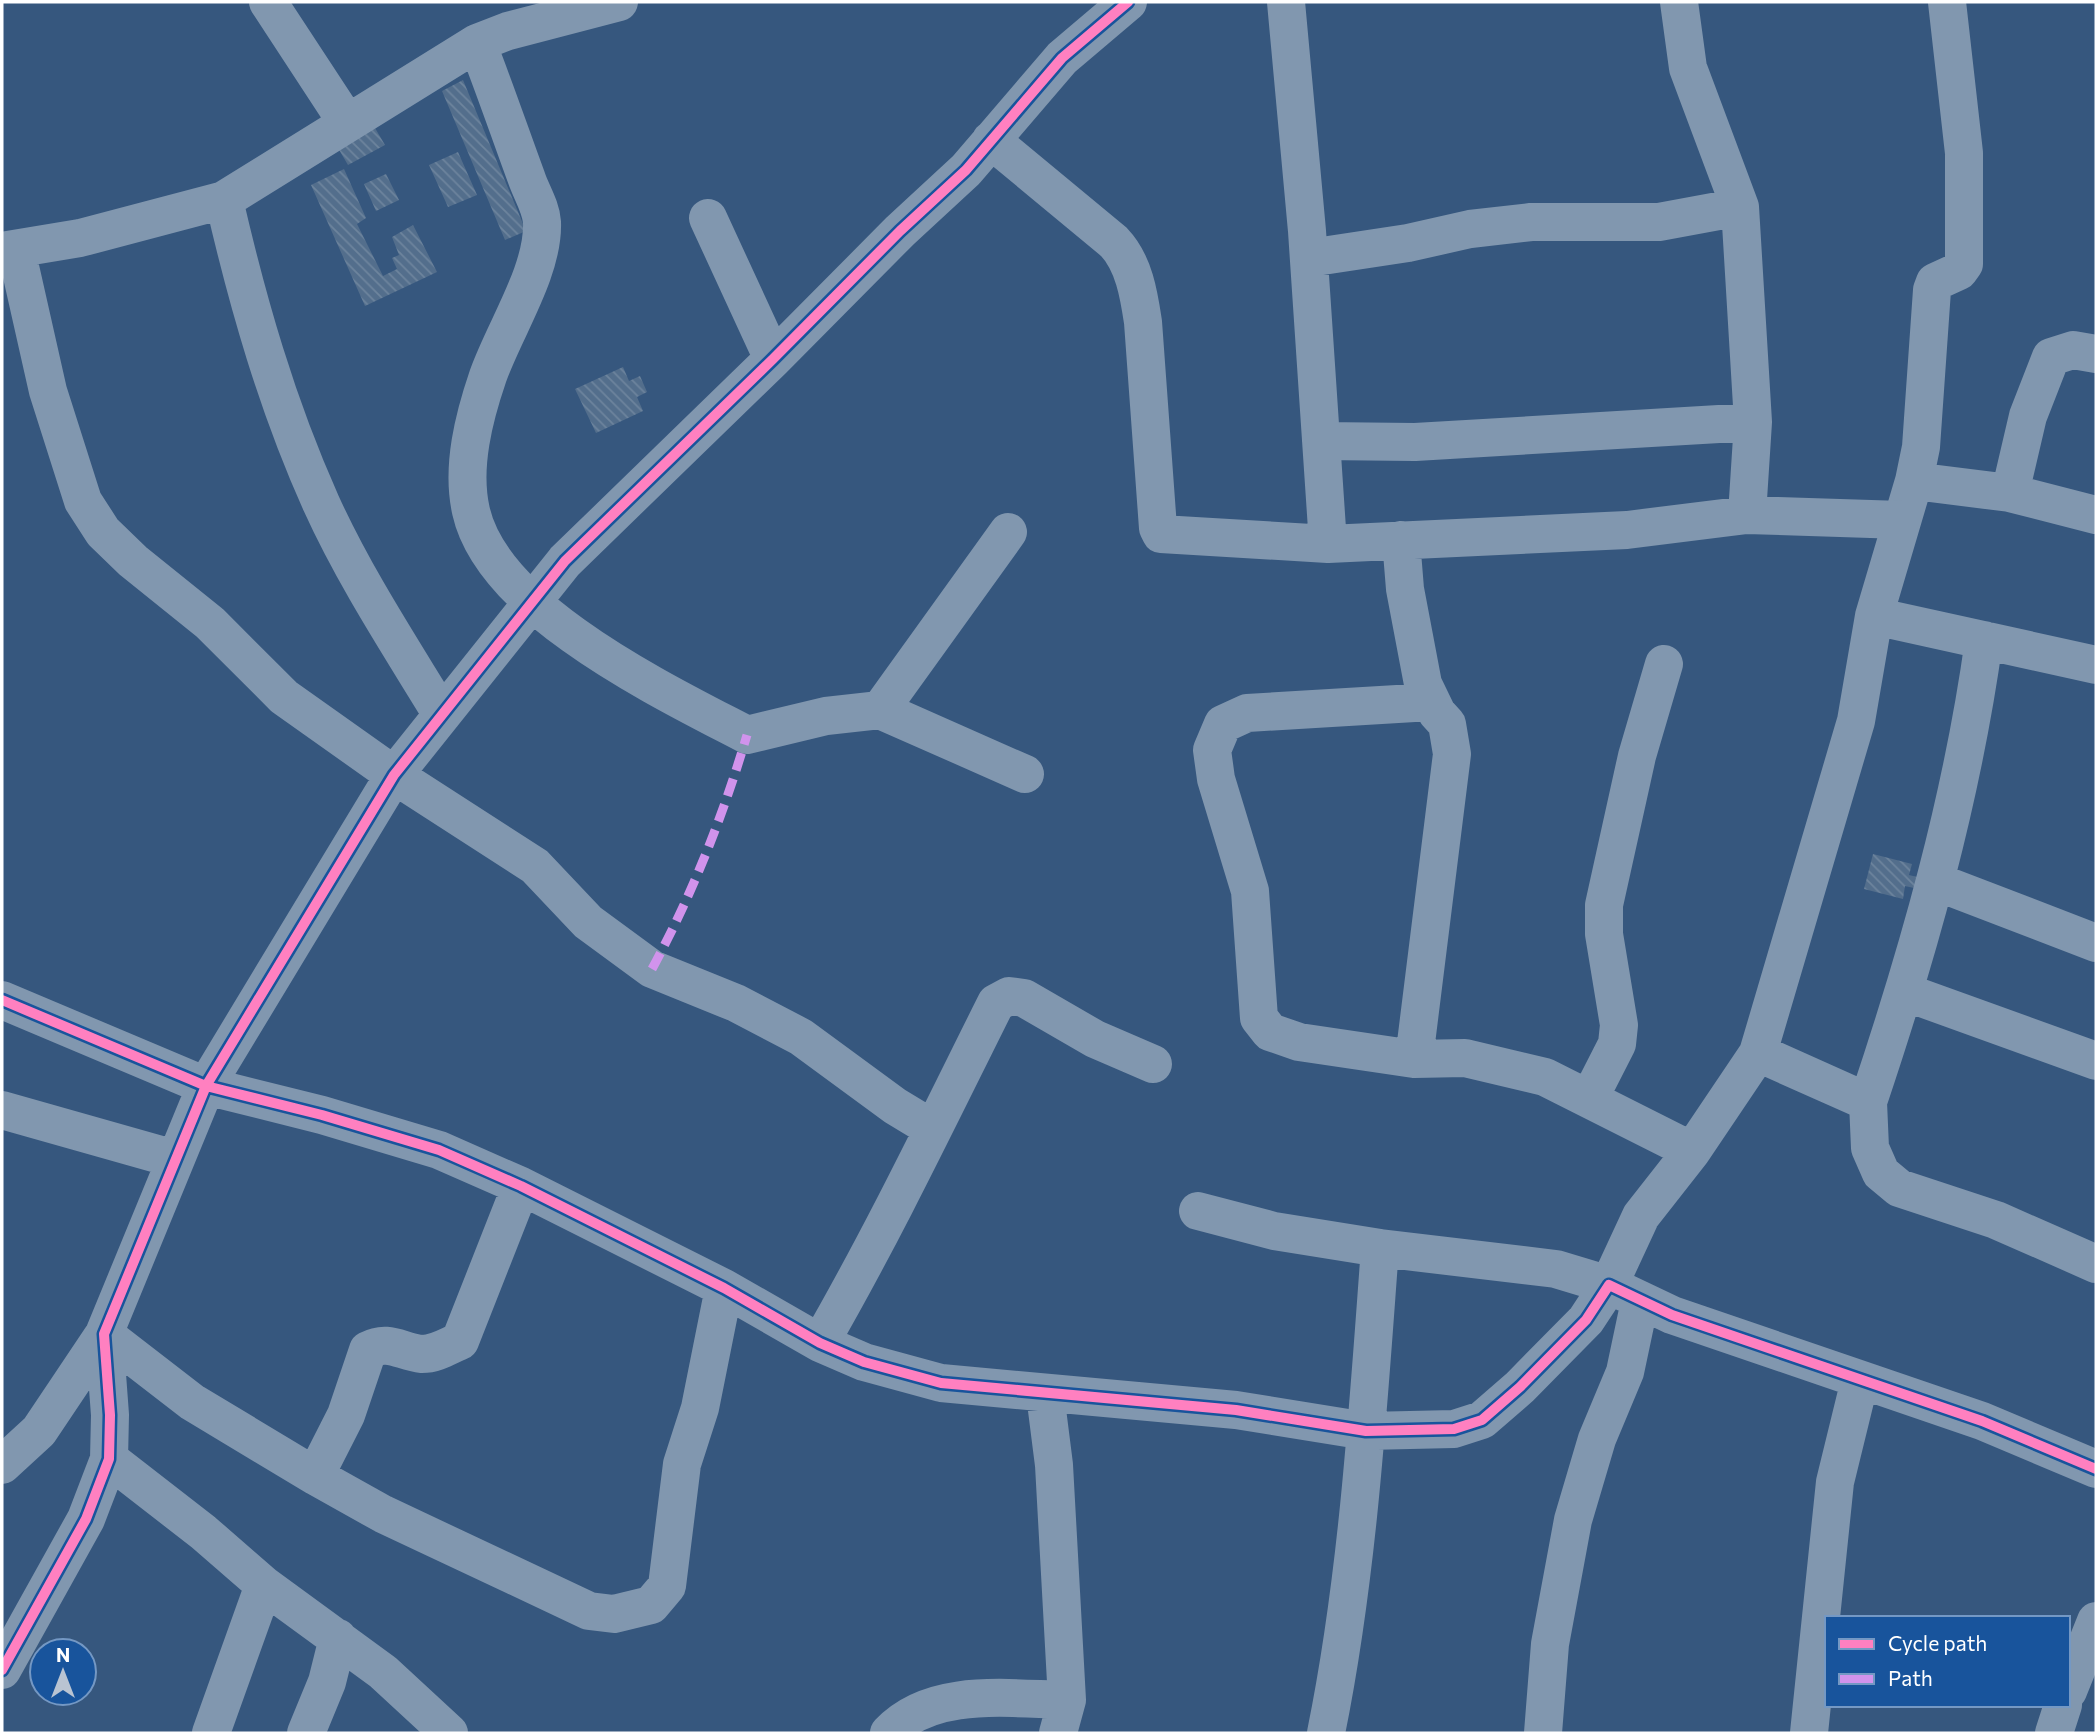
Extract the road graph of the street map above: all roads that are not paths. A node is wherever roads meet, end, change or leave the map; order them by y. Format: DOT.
graph roads {
  1 [pos="268,2"];
  2 [pos="619,2"];
  3 [pos="1128,2"];
  4 [pos="1286,2"];
  5 [pos="1679,2"];
  6 [pos="1947,2"];
  7 [pos="477,43"];
  8 [pos="346,121"];
  9 [pos="991,140"];
  10 [pos="223,200"];
  11 [pos="1740,207"];
  12 [pos="708,218"];
  13 [pos="9,250"];
  14 [pos="1309,258"];
  15 [pos="2096,354"];
  16 [pos="773,359"];
  17 [pos="1753,422"];
  18 [pos="1321,441"];
  19 [pos="1914,481"];
  20 [pos="2010,493"];
  21 [pos="1747,515"];
  22 [pos="2096,515"];
  23 [pos="1902,520"];
  24 [pos="1007,532"];
  25 [pos="1401,540"];
  26 [pos="1328,544"];
  27 [pos="533,604"];
  28 [pos="1874,616"];
  29 [pos="1984,640"];
  30 [pos="1664,664"];
  31 [pos="2096,665"];
  32 [pos="1431,702"];
  33 [pos="880,710"];
  34 [pos="442,715"];
  35 [pos="1025,774"];
  36 [pos="394,775"];
  37 [pos="1937,882"];
  38 [pos="2096,943"];
  39 [pos="1905,992"];
  40 [pos="2,1000"];
  41 [pos="1758,1053"];
  42 [pos="1414,1059"];
  43 [pos="2096,1061"];
  44 [pos="1153,1064"];
  45 [pos="206,1086"];
  46 [pos="1590,1097"];
  47 [pos="1868,1102"];
  48 [pos="2,1110"];
  49 [pos="933,1129"];
  50 [pos="1692,1151"];
  51 [pos="175,1159"];
  52 [pos="521,1186"];
  53 [pos="1198,1211"];
  54 [pos="1380,1248"];
  55 [pos="2096,1264"];
  56 [pos="724,1288"];
  57 [pos="1625,1293"];
  58 [pos="104,1334"];
  59 [pos="820,1343"];
  60 [pos="1860,1380"];
  61 [pos="1045,1394"];
  62 [pos="1366,1431"];
  63 [pos="109,1459"];
  64 [pos="2,1465"];
  65 [pos="2096,1469"];
  66 [pos="315,1476"];
  67 [pos="264,1585"];
  68 [pos="1826,1616"];
  69 [pos="2096,1621"];
  70 [pos="338,1638"];
  71 [pos="1824,1644"];
  72 [pos="2,1670"];
  73 [pos="2070,1686"];
  74 [pos="1063,1717"];
  75 [pos="211,1733"];
  76 [pos="306,1733"];
  77 [pos="449,1733"];
  78 [pos="889,1733"];
  79 [pos="1326,1733"];
  80 [pos="1543,1733"];
  81 [pos="1809,1733"];
  1 -- 8 [label="street"];
  2 -- 7 [label="street"];
  3 -- 9 [label="street"];
  4 -- 14 [label="street"];
  5 -- 11 [label="street"];
  6 -- 19 [label="street"];
  7 -- 8 [label="street"];
  7 -- 27 [label="street"];
  8 -- 10 [label="street"];
  9 -- 16 [label="street"];
  9 -- 26 [label="street"];
  10 -- 13 [label="street"];
  10 -- 34 [label="street"];
  11 -- 14 [label="street"];
  11 -- 17 [label="street"];
  12 -- 16 [label="street"];
  13 -- 36 [label="street"];
  14 -- 18 [label="street"];
  15 -- 20 [label="street"];
  16 -- 27 [label="street"];
  17 -- 18 [label="street"];
  17 -- 21 [label="street"];
  18 -- 26 [label="street"];
  19 -- 20 [label="street"];
  19 -- 23 [label="street"];
  20 -- 22 [label="street"];
  21 -- 23 [label="street"];
  21 -- 25 [label="street"];
  23 -- 28 [label="street"];
  24 -- 33 [label="street"];
  25 -- 26 [label="street"];
  25 -- 32 [label="street"];
  27 -- 33 [label="street"];
  27 -- 34 [label="street"];
  28 -- 29 [label="street"];
  28 -- 41 [label="street"];
  29 -- 31 [label="street"];
  29 -- 37 [label="street"];
  30 -- 46 [label="street"];
  32 -- 42 [label="street"];
  32 -- 42 [label="street"];
  33 -- 35 [label="street"];
  34 -- 36 [label="street"];
  36 -- 45 [label="street"];
  36 -- 49 [label="street"];
  37 -- 38 [label="street"];
  37 -- 39 [label="street"];
  39 -- 43 [label="street"];
  39 -- 47 [label="street"];
  40 -- 45 [label="street"];
  41 -- 47 [label="street"];
  41 -- 50 [label="street"];
  42 -- 46 [label="street"];
  44 -- 49 [label="street"];
  45 -- 51 [label="street"];
  45 -- 52 [label="street"];
  46 -- 50 [label="street"];
  47 -- 55 [label="street"];
  48 -- 51 [label="street"];
  49 -- 59 [label="street"];
  50 -- 57 [label="street"];
  51 -- 58 [label="street"];
  52 -- 56 [label="street"];
  52 -- 66 [label="street"];
  53 -- 54 [label="street"];
  54 -- 57 [label="street"];
  54 -- 62 [label="street"];
  56 -- 59 [label="street"];
  56 -- 66 [label="street"];
  57 -- 60 [label="street"];
  57 -- 62 [label="street"];
  57 -- 80 [label="street"];
  58 -- 63 [label="street"];
  58 -- 64 [label="street"];
  58 -- 66 [label="street"];
  59 -- 61 [label="street"];
  60 -- 65 [label="street"];
  60 -- 68 [label="street"];
  61 -- 62 [label="street"];
  61 -- 74 [label="street"];
  62 -- 79 [label="street"];
  63 -- 67 [label="street"];
  63 -- 72 [label="street"];
  67 -- 70 [label="street"];
  67 -- 75 [label="street"];
  69 -- 73 [label="street"];
  70 -- 76 [label="street"];
  70 -- 77 [label="street"];
  71 -- 81 [label="street"];
  74 -- 78 [label="street"];
}
